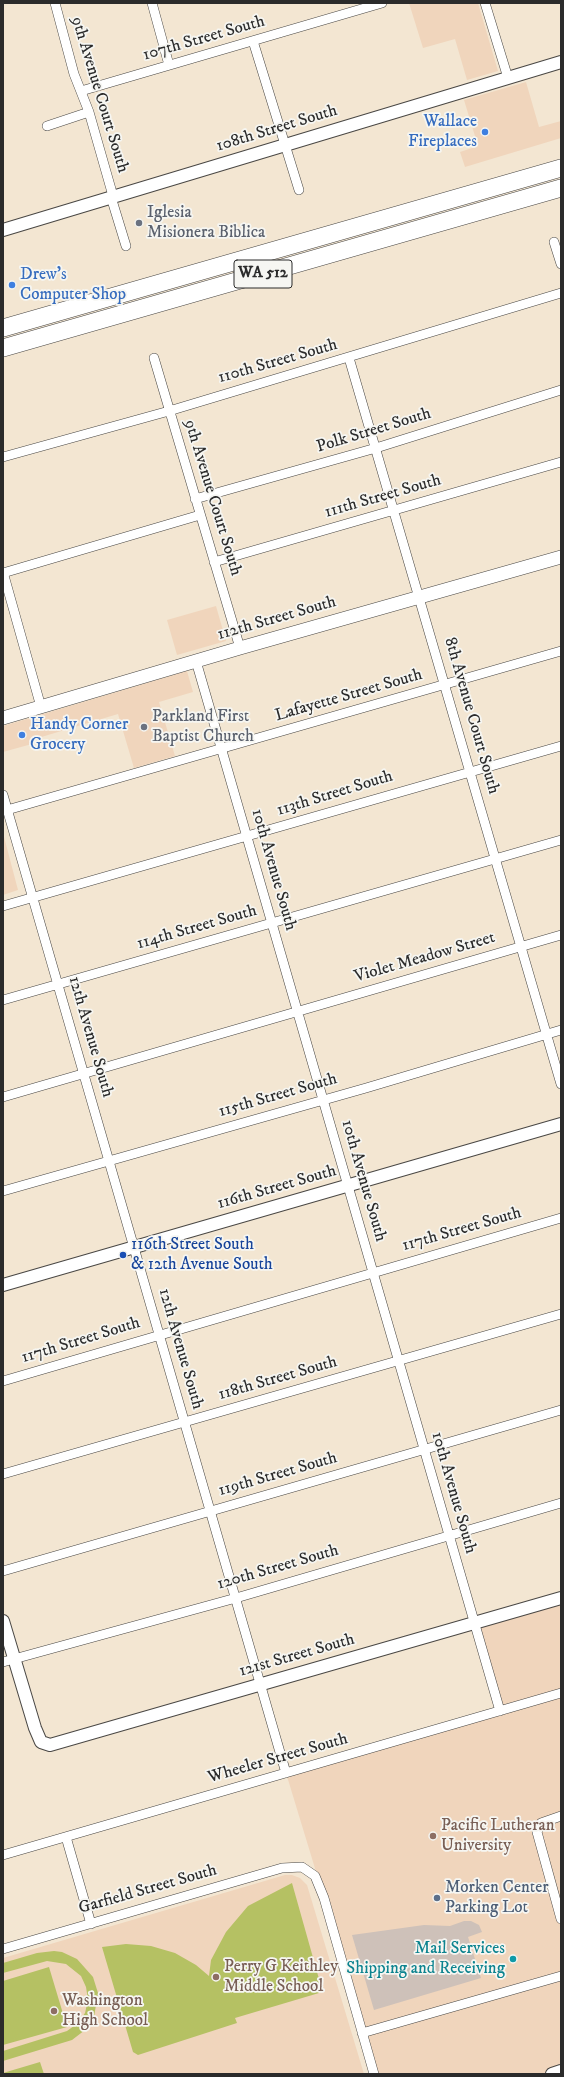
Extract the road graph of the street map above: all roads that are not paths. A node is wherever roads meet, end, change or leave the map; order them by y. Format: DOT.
graph roads {
  1 [pos="55,3"];
  2 [pos="152,3"];
  3 [pos="382,3"];
  4 [pos="485,3"];
  5 [pos="253,41"];
  6 [pos="561,62"];
  7 [pos="170,65"];
  8 [pos="508,78"];
  9 [pos="81,91"];
  10 [pos="89,112"];
  11 [pos="47,126"];
  12 [pos="285,144"];
  13 [pos="561,165"];
  14 [pos="561,168"];
  15 [pos="516,181"];
  16 [pos="561,189"];
  17 [pos="299,190"];
  18 [pos="112,197"];
  19 [pos="3,229"];
  20 [pos="554,242"];
  21 [pos="126,246"];
  22 [pos="561,264"];
  23 [pos="561,293"];
  24 [pos="3,328"];
  25 [pos="3,348"];
  26 [pos="154,358"];
  27 [pos="349,358"];
  28 [pos="561,390"];
  29 [pos="169,411"];
  30 [pos="376,448"];
  31 [pos="3,457"];
  32 [pos="561,462"];
  33 [pos="195,499"];
  34 [pos="395,511"];
  35 [pos="200,515"];
  36 [pos="561,557"];
  37 [pos="214,562"];
  38 [pos="3,573"];
  39 [pos="420,597"];
  40 [pos="240,648"];
  41 [pos="561,651"];
  42 [pos="196,661"];
  43 [pos="445,685"];
  44 [pos="41,707"];
  45 [pos="3,718"];
  46 [pos="561,746"];
  47 [pos="221,749"];
  48 [pos="470,771"];
  49 [pos="3,795"];
  50 [pos="7,810"];
  51 [pos="247,837"];
  52 [pos="561,840"];
  53 [pos="496,859"];
  54 [pos="33,898"];
  55 [pos="3,906"];
  56 [pos="272,923"];
  57 [pos="561,935"];
  58 [pos="521,947"];
  59 [pos="58,985"];
  60 [pos="3,1000"];
  61 [pos="298,1012"];
  62 [pos="561,1030"];
  63 [pos="547,1034"];
  64 [pos="84,1074"];
  65 [pos="561,1084"];
  66 [pos="3,1097"];
  67 [pos="323,1100"];
  68 [pos="561,1124"];
  69 [pos="109,1161"];
  70 [pos="348,1185"];
  71 [pos="3,1191"];
  72 [pos="561,1218"];
  73 [pos="134,1247"];
  74 [pos="373,1272"];
  75 [pos="3,1286"];
  76 [pos="561,1314"];
  77 [pos="159,1334"];
  78 [pos="399,1361"];
  79 [pos="3,1381"];
  80 [pos="561,1410"];
  81 [pos="185,1422"];
  82 [pos="424,1449"];
  83 [pos="3,1474"];
  84 [pos="561,1503"];
  85 [pos="210,1511"];
  86 [pos="449,1535"];
  87 [pos="3,1571"];
  88 [pos="236,1598"];
  89 [pos="561,1598"];
  90 [pos="3,1621"];
  91 [pos="475,1623"];
  92 [pos="8,1660"];
  93 [pos="261,1684"];
  94 [pos="561,1693"];
  95 [pos="500,1711"];
  96 [pos="286,1773"];
  97 [pos="561,1816"];
  98 [pos="66,1837"];
  99 [pos="3,1855"];
  100 [pos="561,1919"];
  101 [pos="91,1924"];
  102 [pos="3,1949"];
  103 [pos="561,1976"];
  104 [pos="362,2033"];
  105 [pos="561,2071"];
  106 [pos="374,2074"];
  107 [pos="552,2074"];
  1 -- 9 [label="street, 9th Avenue Court South"];
  2 -- 7 [label="street"];
  3 -- 5 [label="street, 107th Street South"];
  4 -- 8 [label="street"];
  5 -- 7 [label="street, 107th Street South"];
  5 -- 12 [label="street"];
  6 -- 8 [label="street, 108th Street South"];
  7 -- 9 [label="street, 107th Street South"];
  8 -- 12 [label="street, 108th Street South"];
  9 -- 10 [label="street, 9th Avenue Court South"];
  10 -- 11 [label="street"];
  10 -- 18 [label="street, 9th Avenue Court South"];
  12 -- 17 [label="street"];
  12 -- 18 [label="street, 108th Street South"];
  13 -- 15 [label="highway"];
  14 -- 15 [label="highway, WA 512"];
  15 -- 24 [label="highway, WA 512"];
  16 -- 25 [label="highway, WA 512"];
  18 -- 19 [label="street, 108th Street South"];
  18 -- 21 [label="street, 9th Avenue Court South"];
  20 -- 22 [label="street"];
  23 -- 27 [label="street, 110th Street South"];
  26 -- 29 [label="street, 9th Avenue Court South"];
  27 -- 29 [label="street, 110th Street South"];
  27 -- 30 [label="street, 8th Avenue Court South"];
  28 -- 30 [label="street, Polk Street South"];
  29 -- 31 [label="street, 110th Street South"];
  29 -- 33 [label="street, 9th Avenue Court South"];
  30 -- 33 [label="street, Polk Street South"];
  30 -- 34 [label="street, 8th Avenue Court South"];
  32 -- 34 [label="street, 111th Street South"];
  33 -- 35 [label="street, 9th Avenue Court South"];
  34 -- 37 [label="street, 111th Street South"];
  34 -- 39 [label="street, 8th Avenue Court South"];
  35 -- 37 [label="street, 9th Avenue Court South"];
  35 -- 38 [label="street"];
  36 -- 39 [label="main road, 112th Street South"];
  37 -- 40 [label="street, 9th Avenue Court South"];
  38 -- 44 [label="street"];
  39 -- 40 [label="main road, 112th Street South"];
  39 -- 43 [label="street, 8th Avenue Court South"];
  40 -- 42 [label="main road, 112th Street South"];
  41 -- 43 [label="street, Lafayette Street South"];
  42 -- 44 [label="main road, 112th Street South"];
  42 -- 47 [label="street, 10th Avenue South"];
  43 -- 47 [label="street, Lafayette Street South"];
  43 -- 48 [label="street, 8th Avenue Court South"];
  44 -- 45 [label="main road, 112th Street South"];
  46 -- 48 [label="street, 113th Street South"];
  47 -- 50 [label="street, Lafayette Street South"];
  47 -- 51 [label="street, 10th Avenue South"];
  48 -- 51 [label="street, 113th Street South"];
  48 -- 53 [label="street, 8th Avenue Court South"];
  49 -- 50 [label="street, 12th Avenue South"];
  50 -- 54 [label="street, 12th Avenue South"];
  51 -- 54 [label="street, 113th Street South"];
  51 -- 56 [label="street, 10th Avenue South"];
  52 -- 53 [label="street, 114th Street South"];
  53 -- 56 [label="street, 114th Street South"];
  53 -- 58 [label="street, 8th Avenue Court South"];
  54 -- 55 [label="street, 113th Street South"];
  54 -- 59 [label="street, 12th Avenue South"];
  56 -- 59 [label="street, 114th Street South"];
  56 -- 61 [label="street, 10th Avenue South"];
  57 -- 58 [label="street, Violet Meadow Street"];
  58 -- 61 [label="street, Violet Meadow Street"];
  58 -- 63 [label="street, 8th Avenue Court South"];
  59 -- 60 [label="street, 114th Street South"];
  59 -- 64 [label="street, 12th Avenue South"];
  61 -- 64 [label="street, Violet Meadow Street"];
  61 -- 67 [label="street, 10th Avenue South"];
  62 -- 63 [label="street, 115th Street South"];
  63 -- 65 [label="street, 8th Avenue Court South"];
  63 -- 67 [label="street, 115th Street South"];
  64 -- 66 [label="street, Violet Meadow Street"];
  64 -- 69 [label="street, 12th Avenue South"];
  67 -- 69 [label="street, 115th Street South"];
  67 -- 70 [label="street, 10th Avenue South"];
  68 -- 70 [label="street, 116th Street South"];
  69 -- 71 [label="street, 115th Street South"];
  69 -- 73 [label="street, 12th Avenue South"];
  70 -- 73 [label="street, 116th Street South"];
  70 -- 74 [label="street, 10th Avenue South"];
  72 -- 74 [label="street, 117th Street South"];
  73 -- 75 [label="street, 116th Street South"];
  73 -- 77 [label="street, 12th Avenue South"];
  74 -- 77 [label="street, 117th Street South"];
  74 -- 78 [label="street, 10th Avenue South"];
  76 -- 78 [label="street, 118th Street South"];
  77 -- 79 [label="street, 117th Street South"];
  77 -- 81 [label="street, 12th Avenue South"];
  78 -- 81 [label="street, 118th Street South"];
  78 -- 82 [label="street, 10th Avenue South"];
  80 -- 82 [label="street, 119th Street South"];
  81 -- 83 [label="street, 118th Street South"];
  81 -- 85 [label="street, 12th Avenue South"];
  82 -- 85 [label="street, 119th Street South"];
  82 -- 86 [label="street, 10th Avenue South"];
  84 -- 86 [label="street, 120th Street South"];
  85 -- 87 [label="street, 119th Street South"];
  85 -- 88 [label="street, 12th Avenue South"];
  86 -- 88 [label="street, 120th Street South"];
  86 -- 91 [label="street, 10th Avenue South"];
  88 -- 92 [label="street, 120th Street South"];
  88 -- 93 [label="street, 12th Avenue South"];
  89 -- 91 [label="street, 121st Street South"];
  90 -- 92 [label="street"];
  91 -- 93 [label="street, 121st Street South"];
  91 -- 95 [label="street, 10th Avenue South"];
  92 -- 93 [label="street, 121st Street South"];
  93 -- 96 [label="street, 12th Avenue South"];
  94 -- 95 [label="street, Wheeler Street South"];
  95 -- 96 [label="street, Wheeler Street South"];
  96 -- 98 [label="street, Wheeler Street South"];
  97 -- 100 [label="street"];
  98 -- 99 [label="street, Wheeler Street South"];
  98 -- 101 [label="street"];
  101 -- 102 [label="street, Garfield Street South"];
  101 -- 104 [label="street, Garfield Street South"];
  103 -- 104 [label="street"];
  104 -- 106 [label="street"];
  105 -- 107 [label="street"];
}
